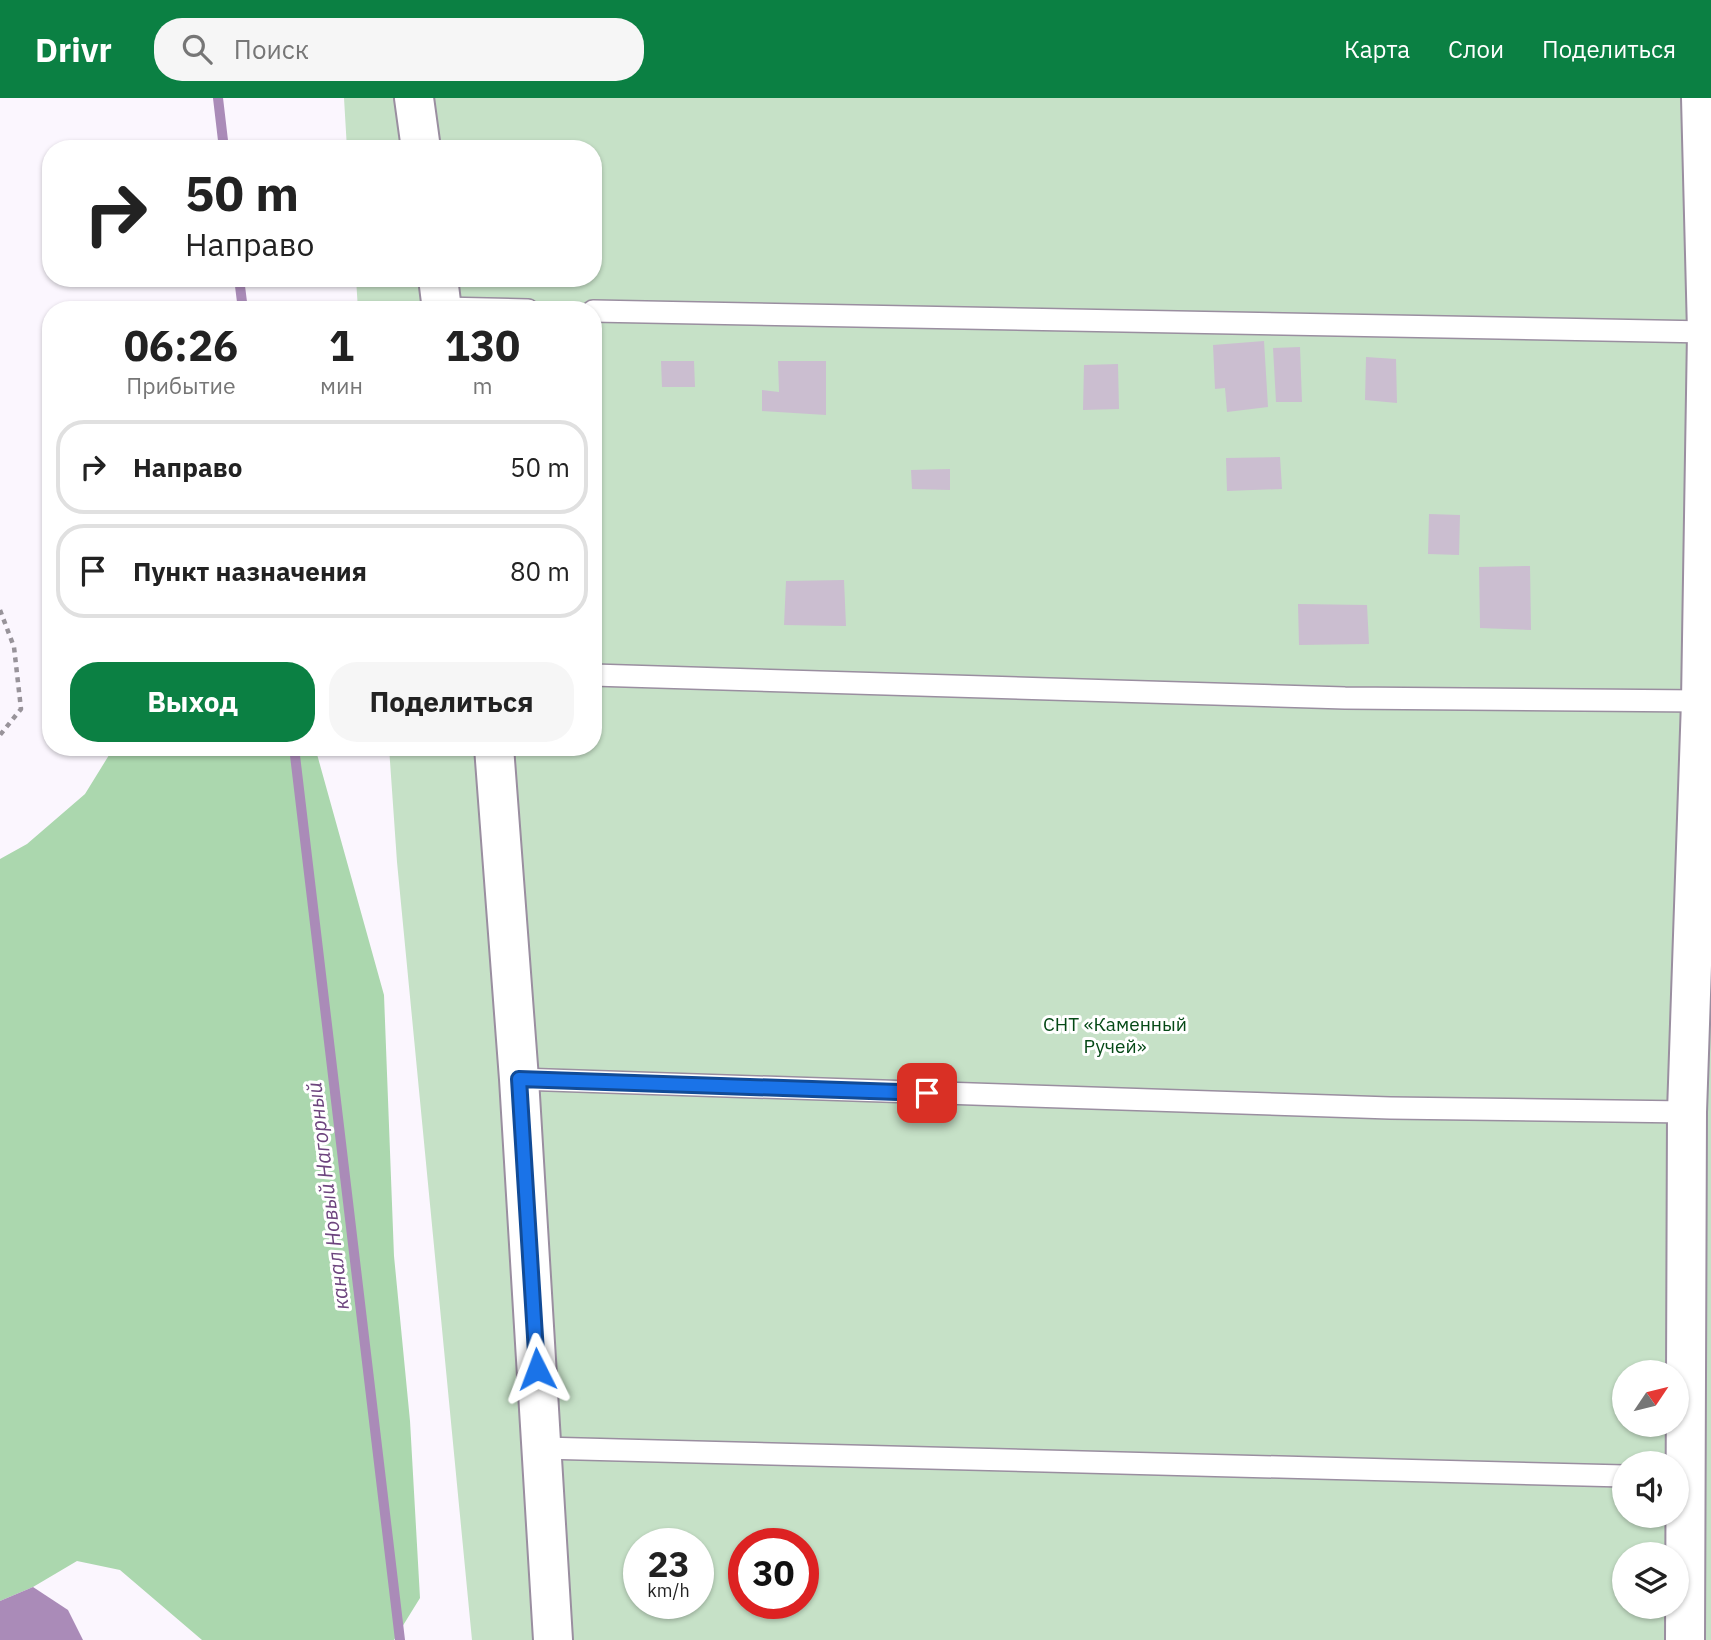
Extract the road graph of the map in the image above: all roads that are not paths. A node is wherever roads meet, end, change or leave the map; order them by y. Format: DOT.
graph roads {
  1 [pos="415,98"];
  2 [pos="1702,98"];
  3 [pos="420,140"];
  4 [pos="602,311"];
  5 [pos="1709,329"];
  6 [pos="602,675"];
  7 [pos="1700,701"];
  8 [pos="495,756"];
  9 [pos="519,1079"];
  10 [pos="1687,1112"];
  11 [pos="541,1448"];
  12 [pos="1681,1451"];
  13 [pos="1612,1475"];
  14 [pos="1682,1528"];
  15 [pos="553,1640"];
  16 [pos="1685,1640"];
  1 -- 3 [label="street"];
  2 -- 5 [label="street"];
  4 -- 5 [label="lane"];
  5 -- 7 [label="street"];
  6 -- 7 [label="lane"];
  7 -- 10 [label="street"];
  8 -- 9 [label="street"];
  9 -- 10 [label="lane"];
  9 -- 11 [label="street"];
  10 -- 12 [label="street"];
  11 -- 13 [label="lane"];
  11 -- 15 [label="street"];
  14 -- 16 [label="street"];
}
